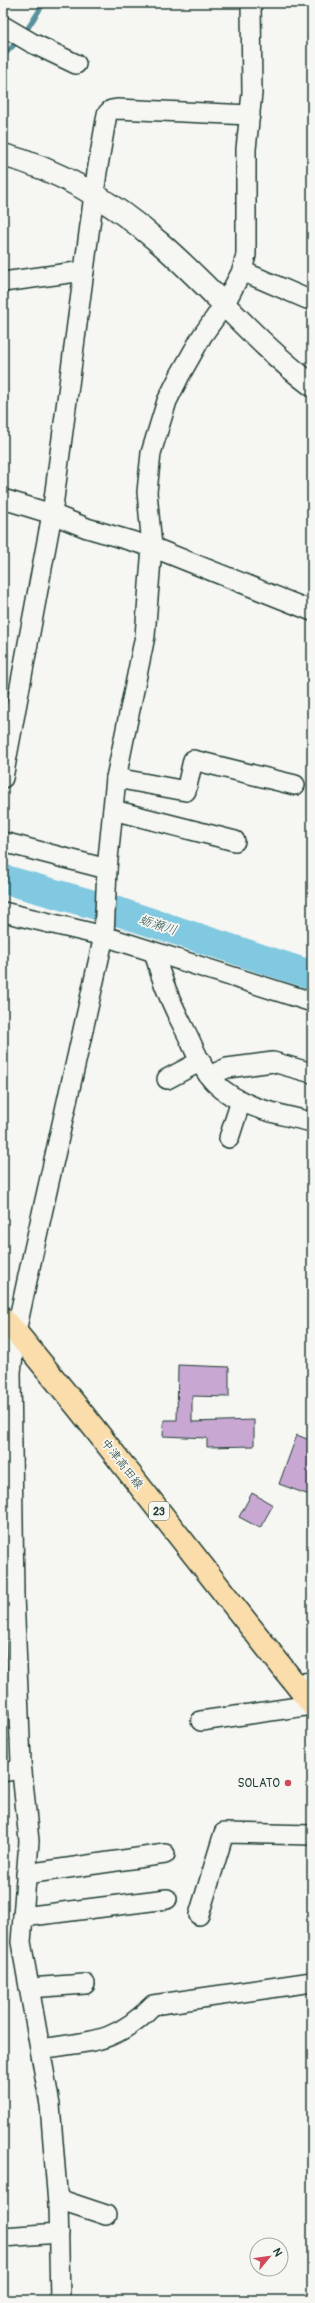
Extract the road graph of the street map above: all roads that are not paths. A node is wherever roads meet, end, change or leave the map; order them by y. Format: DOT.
graph roads {
  1 [pos="251,3"];
  2 [pos="3,26"];
  3 [pos="76,64"];
  4 [pos="250,115"];
  5 [pos="3,155"];
  6 [pos="94,195"];
  7 [pos="84,271"];
  8 [pos="242,271"];
  9 [pos="3,282"];
  10 [pos="312,299"];
  11 [pos="224,305"];
  12 [pos="312,385"];
  13 [pos="3,499"];
  14 [pos="52,514"];
  15 [pos="152,547"];
  16 [pos="312,611"];
  17 [pos="3,778"];
  18 [pos="116,778"];
  19 [pos="294,786"];
  20 [pos="113,810"];
  21 [pos="235,841"];
  22 [pos="3,842"];
  23 [pos="107,873"];
  24 [pos="3,912"];
  25 [pos="104,933"];
  26 [pos="155,954"];
  27 [pos="312,1002"];
  28 [pos="205,1069"];
  29 [pos="312,1073"];
  30 [pos="167,1079"];
  31 [pos="242,1101"];
  32 [pos="312,1122"];
  33 [pos="229,1138"];
  34 [pos="10,1325"];
  35 [pos="7,1374"];
  36 [pos="9,1595"];
  37 [pos="304,1683"];
  38 [pos="312,1705"];
  39 [pos="202,1721"];
  40 [pos="12,1771"];
  41 [pos="312,1835"];
  42 [pos="165,1854"];
  43 [pos="26,1874"];
  44 [pos="167,1899"];
  45 [pos="199,1915"];
  46 [pos="23,1917"];
  47 [pos="312,1982"];
  48 [pos="85,1984"];
  49 [pos="29,1988"];
  50 [pos="40,2049"];
  51 [pos="58,2199"];
  52 [pos="106,2216"];
  53 [pos="59,2233"];
  54 [pos="3,2236"];
  55 [pos="60,2300"];
  1 -- 4 [label="street"];
  2 -- 3 [label="street"];
  4 -- 6 [label="street"];
  4 -- 8 [label="street"];
  5 -- 6 [label="street"];
  6 -- 7 [label="street"];
  6 -- 11 [label="street"];
  7 -- 9 [label="street"];
  7 -- 14 [label="street"];
  8 -- 10 [label="street"];
  8 -- 11 [label="street"];
  11 -- 12 [label="street"];
  11 -- 15 [label="street"];
  13 -- 14 [label="street"];
  14 -- 15 [label="street"];
  14 -- 17 [label="street"];
  15 -- 16 [label="street"];
  15 -- 18 [label="street"];
  18 -- 19 [label="street"];
  18 -- 20 [label="street"];
  20 -- 21 [label="street"];
  20 -- 23 [label="street"];
  22 -- 23 [label="street"];
  23 -- 25 [label="street"];
  24 -- 25 [label="street"];
  25 -- 26 [label="street"];
  25 -- 34 [label="street"];
  26 -- 27 [label="street"];
  26 -- 28 [label="street"];
  28 -- 29 [label="street"];
  28 -- 30 [label="street"];
  28 -- 31 [label="street"];
  31 -- 32 [label="street"];
  31 -- 33 [label="street"];
  34 -- 35 [label="street"];
  34 -- 37 [label="main road, 中津高田線 / 23"];
  35 -- 36 [label="street"];
  36 -- 40 [label="street"];
  37 -- 38 [label="main road, 中津高田線 / 23"];
  38 -- 39 [label="street"];
  40 -- 43 [label="street"];
  41 -- 45 [label="street"];
  42 -- 43 [label="street"];
  43 -- 46 [label="street"];
  44 -- 46 [label="street"];
  46 -- 49 [label="street"];
  47 -- 50 [label="street"];
  48 -- 49 [label="street"];
  49 -- 50 [label="street"];
  50 -- 51 [label="street"];
  51 -- 52 [label="street"];
  51 -- 53 [label="street"];
  53 -- 54 [label="street"];
  53 -- 55 [label="street"];
}
